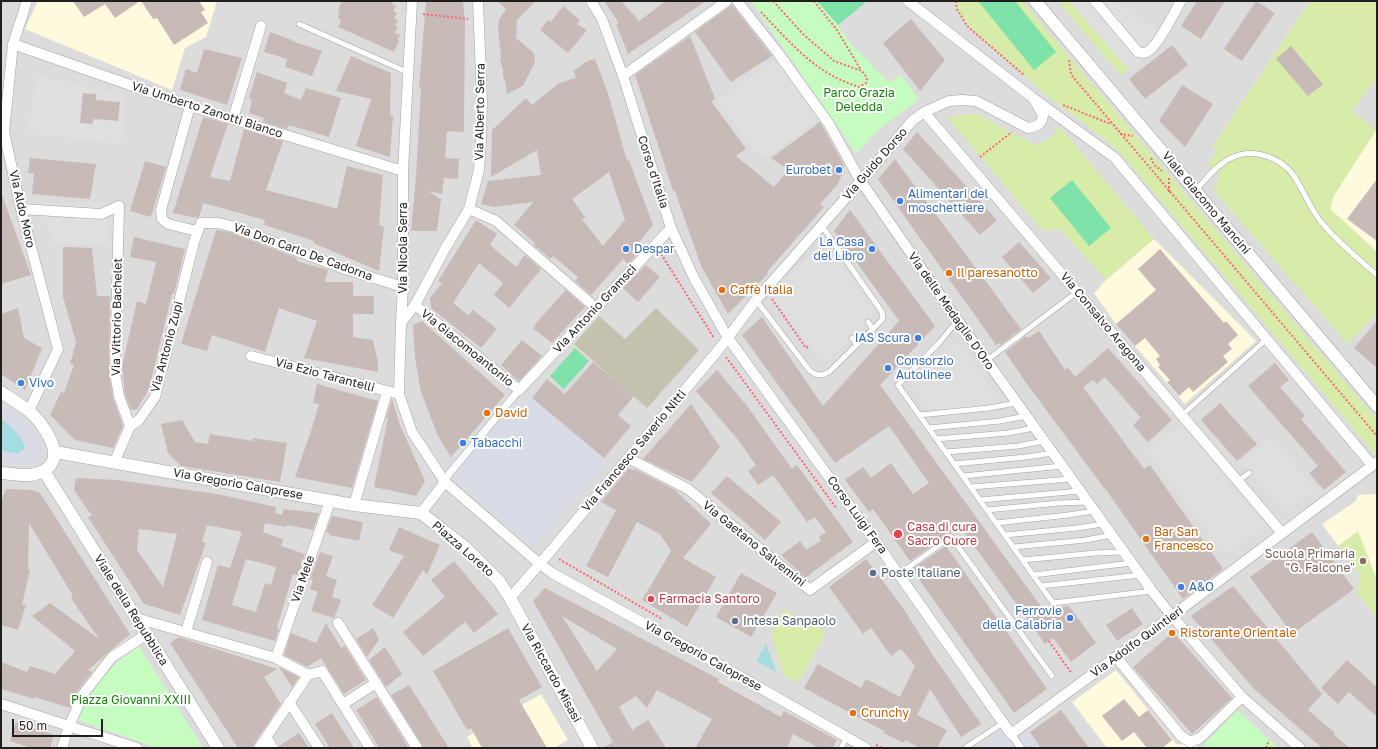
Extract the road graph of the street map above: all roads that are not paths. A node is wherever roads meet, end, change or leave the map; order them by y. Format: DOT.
graph roads {
  1 [pos="27,1"];
  2 [pos="412,1"];
  3 [pos="478,1"];
  4 [pos="591,1"];
  5 [pos="727,1"];
  6 [pos="737,1"];
  7 [pos="908,1"];
  8 [pos="1035,1"];
  9 [pos="1095,1"];
  10 [pos="1181,1"];
  11 [pos="299,24"];
  12 [pos="261,26"];
  13 [pos="13,44"];
  14 [pos="408,73"];
  15 [pos="623,76"];
  16 [pos="1033,98"];
  17 [pos="190,106"];
  18 [pos="924,112"];
  19 [pos="233,119"];
  20 [pos="403,171"];
  21 [pos="860,180"];
  22 [pos="1196,191"];
  23 [pos="21,209"];
  24 [pos="469,209"];
  25 [pos="822,226"];
  26 [pos="199,227"];
  27 [pos="671,228"];
  28 [pos="1377,275"];
  29 [pos="403,287"];
  30 [pos="1077,292"];
  31 [pos="756,300"];
  32 [pos="415,305"];
  33 [pos="596,308"];
  34 [pos="957,321"];
  35 [pos="868,322"];
  36 [pos="401,323"];
  37 [pos="873,329"];
  38 [pos="728,338"];
  39 [pos="852,338"];
  40 [pos="1267,339"];
  41 [pos="857,345"];
  42 [pos="251,356"];
  43 [pos="986,361"];
  44 [pos="520,390"];
  45 [pos="1,392"];
  46 [pos="387,392"];
  47 [pos="399,394"];
  48 [pos="1016,403"];
  49 [pos="1377,406"];
  50 [pos="29,411"];
  51 [pos="919,415"];
  52 [pos="1026,416"];
  53 [pos="1182,416"];
  54 [pos="130,426"];
  55 [pos="929,428"];
  56 [pos="1034,428"];
  57 [pos="936,439"];
  58 [pos="1044,441"];
  59 [pos="56,452"];
  60 [pos="946,452"];
  61 [pos="1053,453"];
  62 [pos="628,458"];
  63 [pos="114,462"];
  64 [pos="1375,463"];
  65 [pos="954,464"];
  66 [pos="1062,466"];
  67 [pos="44,471"];
  68 [pos="1,473"];
  69 [pos="1249,473"];
  70 [pos="963,476"];
  71 [pos="1072,479"];
  72 [pos="1238,481"];
  73 [pos="445,482"];
  74 [pos="971,487"];
  75 [pos="1080,491"];
  76 [pos="980,500"];
  77 [pos="330,501"];
  78 [pos="1088,502"];
  79 [pos="354,505"];
  80 [pos="987,510"];
  81 [pos="1095,511"];
  82 [pos="421,513"];
  83 [pos="996,523"];
  84 [pos="1104,524"];
  85 [pos="1282,533"];
  86 [pos="1005,535"];
  87 [pos="1113,535"];
  88 [pos="876,542"];
  89 [pos="1014,547"];
  90 [pos="1125,552"];
  91 [pos="1023,560"];
  92 [pos="207,562"];
  93 [pos="1132,563"];
  94 [pos="540,564"];
  95 [pos="899,574"];
  96 [pos="1033,575"];
  97 [pos="1141,575"];
  98 [pos="1041,586"];
  99 [pos="1152,591"];
  100 [pos="510,598"];
  101 [pos="1172,616"];
  102 [pos="136,618"];
  103 [pos="338,623"];
  104 [pos="186,632"];
  105 [pos="147,634"];
  106 [pos="276,658"];
  107 [pos="1116,658"];
  108 [pos="308,675"];
  109 [pos="1052,676"];
  110 [pos="376,683"];
  111 [pos="1242,697"];
  112 [pos="289,702"];
  113 [pos="1,704"];
  114 [pos="342,704"];
  115 [pos="1002,723"];
  116 [pos="69,726"];
  117 [pos="1010,734"];
  118 [pos="266,737"];
  119 [pos="848,737"];
  120 [pos="62,748"];
  121 [pos="137,748"];
  122 [pos="218,748"];
  123 [pos="259,748"];
  124 [pos="273,748"];
  125 [pos="319,748"];
  126 [pos="370,748"];
  127 [pos="417,748"];
  128 [pos="592,748"];
  129 [pos="841,748"];
  130 [pos="866,748"];
  131 [pos="965,748"];
  132 [pos="1021,748"];
  133 [pos="1300,748"];
  1 -- 13 [label="street, Via Aldo Moro"];
  2 -- 14 [label="street, Via Nicola Serra"];
  3 -- 24 [label="street, Via Alberto Serra"];
  4 -- 15 [label="street, Corso d'Italia"];
  5 -- 15 [label="street"];
  6 -- 21 [label="street, Via delle Medaglie D'Oro"];
  7 -- 16 [label="street"];
  8 -- 22 [label="street, Viale Giacomo Mancini"];
  9 -- 10 [label="street"];
  11 -- 14 [label="lane"];
  12 -- 19 [label="street"];
  13 -- 17 [label="street, Via Umberto Zanotti Bianco"];
  13 -- 23 [label="street, Via Aldo Moro"];
  14 -- 20 [label="street, Via Nicola Serra"];
  15 -- 27 [label="street, Corso d'Italia"];
  16 -- 18 [label="street, Via Guido Dorso"];
  16 -- 40 [label="street"];
  17 -- 19 [label="street, Via Umberto Zanotti Bianco"];
  17 -- 26 [label="street, Via Don Carlo De Cadorna"];
  18 -- 21 [label="street, Via Guido Dorso"];
  18 -- 30 [label="street, Via Consalvo Aragona"];
  19 -- 20 [label="street, Via Umberto Zanotti Bianco"];
  20 -- 29 [label="street, Via Nicola Serra"];
  21 -- 25 [label="street, Via Guido Dorso"];
  21 -- 34 [label="street, Via delle Medaglie D'Oro"];
  22 -- 28 [label="lane"];
  22 -- 49 [label="street, Viale Giacomo Mancini"];
  23 -- 50 [label="street, Via Aldo Moro"];
  23 -- 54 [label="street, Via Vittorio Bachelet"];
  24 -- 32 [label="street, Via Alberto Serra"];
  24 -- 33 [label="street"];
  25 -- 31 [label="street, Via Guido Dorso"];
  25 -- 37 [label="lane"];
  26 -- 29 [label="street, Via Don Carlo De Cadorna"];
  26 -- 54 [label="street, Via Antonio Zupi"];
  27 -- 33 [label="street, Via Antonio Gramsci"];
  27 -- 38 [label="street, Corso d'Italia"];
  29 -- 36 [label="street, Via Nicola Serra"];
  30 -- 43 [label="lane"];
  30 -- 53 [label="street, Via Consalvo Aragona"];
  31 -- 38 [label="street, Via Guido Dorso"];
  31 -- 41 [label="lane"];
  32 -- 36 [label="street, Via Alberto Serra"];
  32 -- 44 [label="street, Via Giacomoantonio"];
  33 -- 44 [label="street, Via Antonio Gramsci"];
  34 -- 43 [label="street, Via delle Medaglie D'Oro"];
  34 -- 51 [label="lane"];
  35 -- 37 [label="lane"];
  36 -- 47 [label="street, Via Nicola Serra"];
  37 -- 41 [label="lane"];
  38 -- 62 [label="street, Via Francesco Saverio Nitti"];
  38 -- 88 [label="street, Corso Luigi Fera"];
  39 -- 41 [label="lane"];
  40 -- 53 [label="lane"];
  40 -- 64 [label="street"];
  42 -- 46 [label="street, Via Ezio Tarantelli"];
  43 -- 48 [label="street, Via delle Medaglie D'Oro"];
  44 -- 73 [label="street, Piazza Loreto"];
  45 -- 50 [label="street"];
  46 -- 47 [label="street, Via Ezio Tarantelli"];
  46 -- 79 [label="street"];
  47 -- 73 [label="street, Via Nicola Serra"];
  48 -- 51 [label="lane"];
  48 -- 52 [label="street, Via delle Medaglie D'Oro"];
  50 -- 59 [label="street"];
  51 -- 55 [label="lane"];
  52 -- 55 [label="lane"];
  52 -- 56 [label="street, Via delle Medaglie D'Oro"];
  53 -- 72 [label="street, Via Consalvo Aragona"];
  54 -- 63 [label="street, Via Antonio Zupi"];
  55 -- 57 [label="lane"];
  56 -- 57 [label="lane"];
  56 -- 58 [label="street, Via delle Medaglie D'Oro"];
  57 -- 60 [label="lane"];
  58 -- 60 [label="lane"];
  58 -- 61 [label="street, Via delle Medaglie D'Oro"];
  59 -- 63 [label="street, Via Gregorio Caloprese"];
  59 -- 67 [label="street"];
  60 -- 65 [label="lane"];
  61 -- 65 [label="lane"];
  61 -- 66 [label="street, Via delle Medaglie D'Oro"];
  62 -- 88 [label="street, Via Gaetano Salvemini"];
  62 -- 94 [label="street, Via Francesco Saverio Nitti"];
  63 -- 77 [label="street, Via Gregorio Caloprese"];
  64 -- 85 [label="street, Via Adolfo Quintieri"];
  65 -- 70 [label="lane"];
  66 -- 70 [label="lane"];
  66 -- 71 [label="street, Via delle Medaglie D'Oro"];
  67 -- 68 [label="street"];
  67 -- 102 [label="street, Viale della Repubblica"];
  69 -- 72 [label="lane"];
  70 -- 74 [label="lane"];
  71 -- 74 [label="lane"];
  71 -- 75 [label="street, Via delle Medaglie D'Oro"];
  72 -- 85 [label="street, Via Consalvo Aragona"];
  73 -- 82 [label="street, Piazza Loreto"];
  73 -- 94 [label="street"];
  74 -- 76 [label="lane"];
  75 -- 76 [label="lane"];
  75 -- 78 [label="street, Via delle Medaglie D'Oro"];
  76 -- 80 [label="lane"];
  77 -- 79 [label="street, Via Gregorio Caloprese"];
  77 -- 106 [label="street, Via Mele"];
  78 -- 80 [label="lane"];
  78 -- 81 [label="street, Via delle Medaglie D'Oro"];
  79 -- 82 [label="street, Via Gregorio Caloprese"];
  80 -- 83 [label="lane"];
  81 -- 83 [label="lane"];
  81 -- 84 [label="street, Via delle Medaglie D'Oro"];
  82 -- 100 [label="street, Piazza Loreto"];
  83 -- 86 [label="lane"];
  84 -- 86 [label="lane"];
  84 -- 87 [label="street, Via delle Medaglie D'Oro"];
  85 -- 101 [label="street, Via Adolfo Quintieri"];
  86 -- 89 [label="lane"];
  87 -- 89 [label="lane"];
  87 -- 90 [label="street, Via delle Medaglie D'Oro"];
  88 -- 95 [label="street, Corso Luigi Fera"];
  89 -- 91 [label="lane"];
  90 -- 91 [label="lane"];
  90 -- 93 [label="street, Via delle Medaglie D'Oro"];
  91 -- 96 [label="lane"];
  92 -- 104 [label="street"];
  93 -- 96 [label="lane"];
  93 -- 97 [label="street, Via delle Medaglie D'Oro"];
  94 -- 100 [label="street"];
  94 -- 119 [label="street, Via Gregorio Caloprese"];
  95 -- 109 [label="lane"];
  95 -- 115 [label="street, Corso Luigi Fera"];
  96 -- 98 [label="lane"];
  97 -- 98 [label="lane"];
  97 -- 99 [label="street, Via delle Medaglie D'Oro"];
  98 -- 99 [label="lane"];
  99 -- 101 [label="street, Via delle Medaglie D'Oro"];
  100 -- 128 [label="street, Via Riccardo Misasi"];
  101 -- 107 [label="street, Via Adolfo Quintieri"];
  101 -- 111 [label="street, Via delle Medaglie D'Oro"];
  102 -- 104 [label="street"];
  102 -- 105 [label="street, Viale della Repubblica"];
  103 -- 110 [label="street"];
  104 -- 106 [label="street"];
  105 -- 116 [label="street"];
  105 -- 122 [label="street, Viale della Repubblica"];
  106 -- 108 [label="street"];
  107 -- 111 [label="street"];
  107 -- 117 [label="street, Via Adolfo Quintieri"];
  108 -- 112 [label="street"];
  108 -- 114 [label="street"];
  110 -- 114 [label="street"];
  110 -- 127 [label="street"];
  111 -- 133 [label="street, Via delle Medaglie D'Oro"];
  112 -- 118 [label="street"];
  112 -- 125 [label="street"];
  113 -- 116 [label="street"];
  114 -- 126 [label="street"];
  115 -- 117 [label="street, Corso Luigi Fera"];
  115 -- 131 [label="lane"];
  116 -- 120 [label="street"];
  116 -- 121 [label="street"];
  117 -- 132 [label="street"];
  118 -- 123 [label="street"];
  118 -- 124 [label="street"];
  119 -- 129 [label="lane"];
  119 -- 130 [label="street, Via Gregorio Caloprese"];
}
